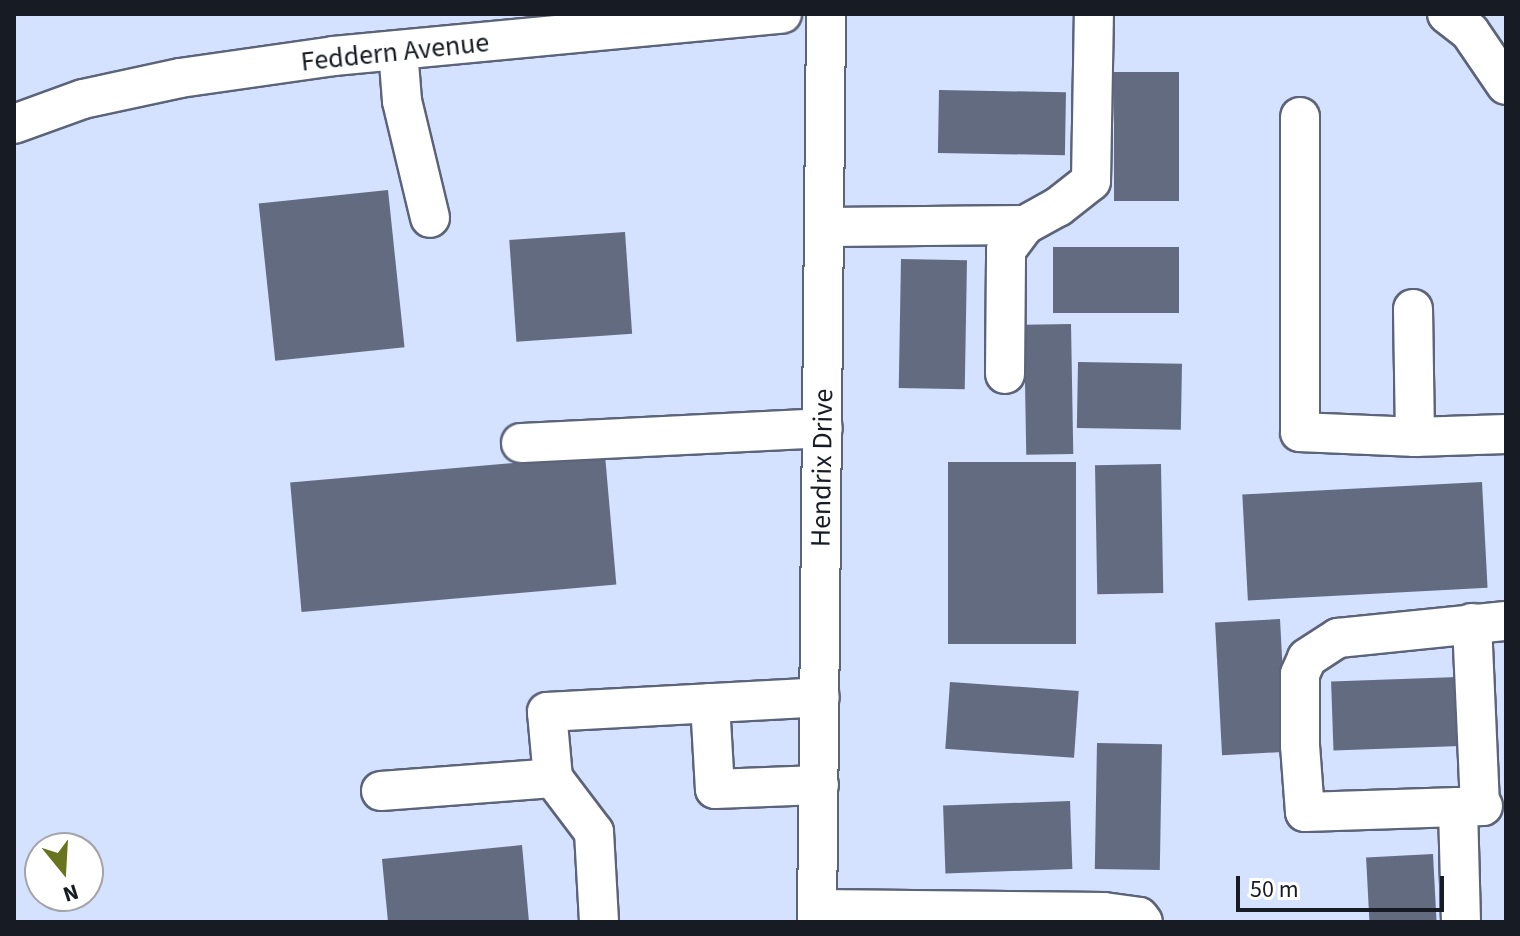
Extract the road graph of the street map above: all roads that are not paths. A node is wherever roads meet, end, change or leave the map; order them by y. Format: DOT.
graph roads {
  1 [pos="826,14"];
  2 [pos="1094,14"];
  3 [pos="766,15"];
  4 [pos="1457,17"];
  5 [pos="627,21"];
  6 [pos="398,50"];
  7 [pos="1506,85"];
  8 [pos="1300,117"];
  9 [pos="14,124"];
  10 [pos="430,218"];
  11 [pos="1025,225"];
  12 [pos="825,227"];
  13 [pos="1413,309"];
  14 [pos="1005,374"];
  15 [pos="823,428"];
  16 [pos="1506,434"];
  17 [pos="1415,437"];
  18 [pos="521,443"];
  19 [pos="1489,622"];
  20 [pos="820,697"];
  21 [pos="710,703"];
  22 [pos="553,778"];
  23 [pos="819,785"];
  24 [pos="381,791"];
  25 [pos="1481,806"];
  26 [pos="818,915"];
  27 [pos="599,922"];
  28 [pos="1143,922"];
  29 [pos="1461,922"];
  1 -- 12 [label="street, Hendrix Drive"];
  2 -- 11 [label="street"];
  3 -- 5 [label="street, Feddern Avenue"];
  4 -- 7 [label="street"];
  5 -- 6 [label="street, Feddern Avenue"];
  6 -- 9 [label="street, Feddern Avenue"];
  6 -- 10 [label="street"];
  8 -- 17 [label="street"];
  11 -- 12 [label="street"];
  11 -- 14 [label="street"];
  12 -- 15 [label="street, Hendrix Drive"];
  13 -- 17 [label="street"];
  15 -- 18 [label="street"];
  15 -- 20 [label="street, Hendrix Drive"];
  16 -- 17 [label="street"];
  19 -- 25 [label="street"];
  19 -- 25 [label="street"];
  20 -- 21 [label="street"];
  20 -- 23 [label="street, Hendrix Drive"];
  21 -- 22 [label="street"];
  21 -- 23 [label="street"];
  22 -- 24 [label="street"];
  22 -- 27 [label="street"];
  23 -- 26 [label="street, Hendrix Drive"];
  25 -- 29 [label="street"];
  26 -- 28 [label="street"];
}
